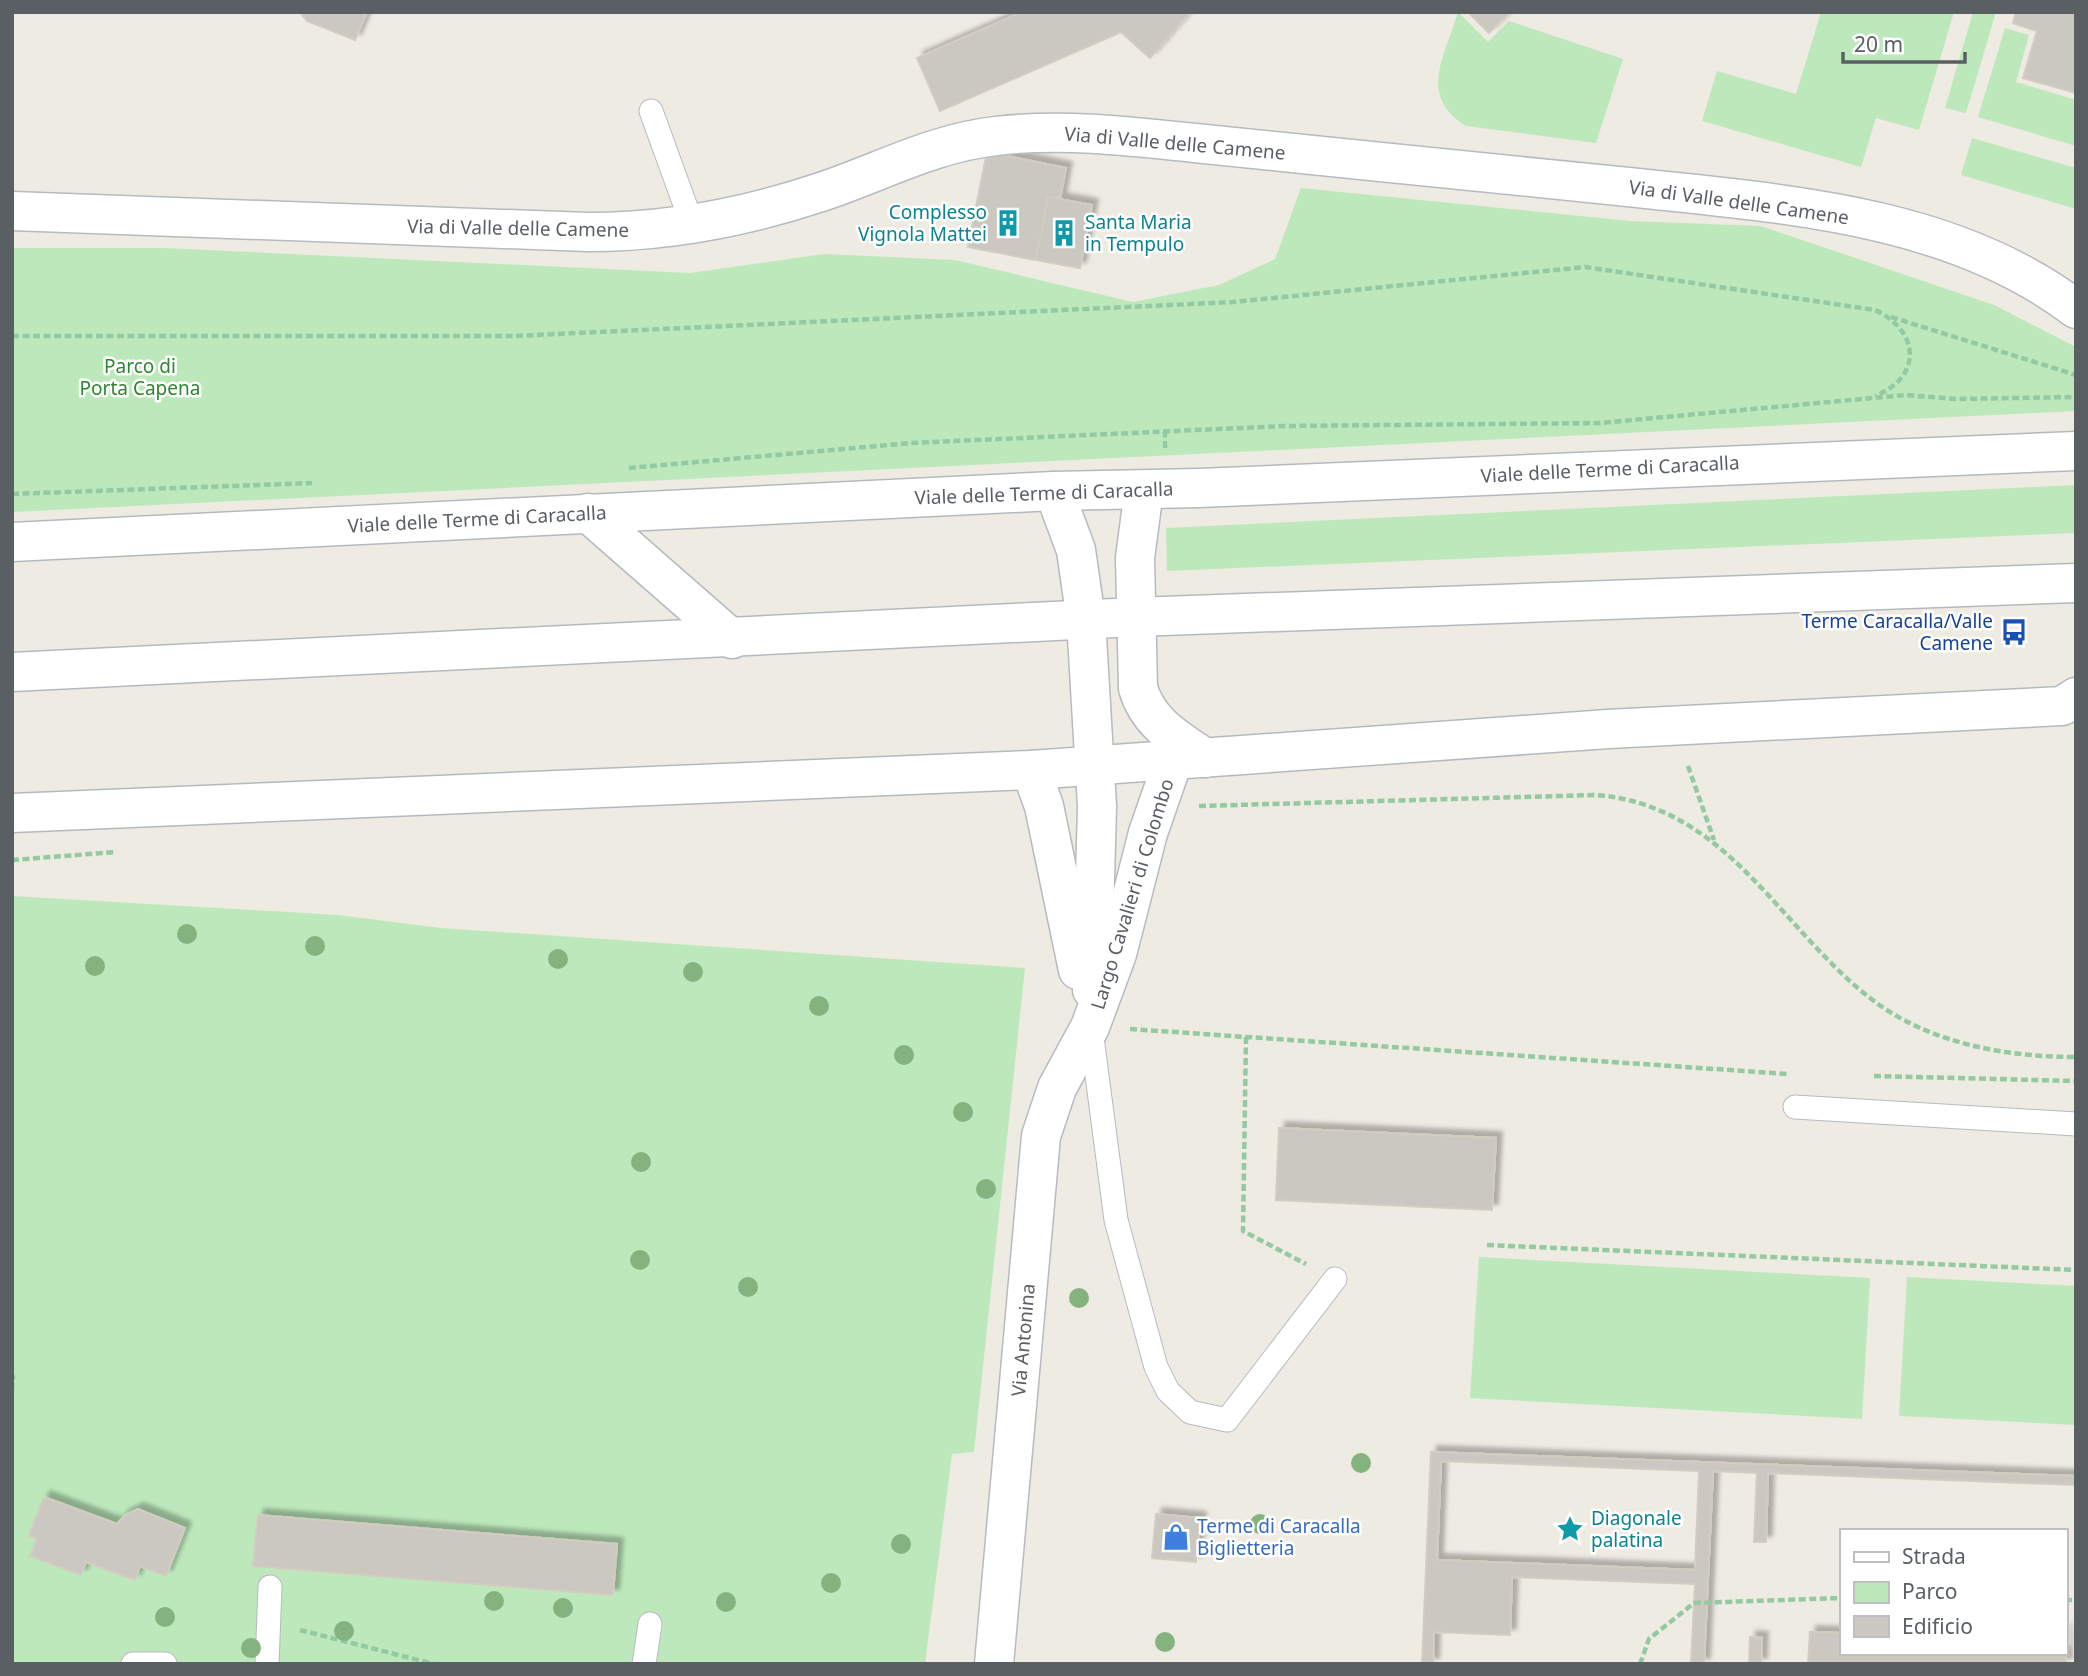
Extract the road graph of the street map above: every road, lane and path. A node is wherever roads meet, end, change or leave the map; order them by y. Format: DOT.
graph roads {
  1 [pos="651,111"];
  2 [pos="12,211"];
  3 [pos="692,224"];
  4 [pos="2076,309"];
  5 [pos="1891,317"];
  6 [pos="12,336"];
  7 [pos="2076,375"];
  8 [pos="1871,397"];
  9 [pos="2076,397"];
  10 [pos="1165,432"];
  11 [pos="2076,451"];
  12 [pos="1164,457"];
  13 [pos="622,468"];
  14 [pos="324,483"];
  15 [pos="1144,490"];
  16 [pos="1054,491"];
  17 [pos="12,494"];
  18 [pos="588,513"];
  19 [pos="12,542"];
  20 [pos="2076,583"];
  21 [pos="1136,617"];
  22 [pos="1086,620"];
  23 [pos="732,639"];
  24 [pos="12,672"];
  25 [pos="2069,702"];
  26 [pos="1675,726"];
  27 [pos="1189,759"];
  28 [pos="1094,765"];
  29 [pos="1031,770"];
  30 [pos="1188,806"];
  31 [pos="12,813"];
  32 [pos="1714,841"];
  33 [pos="1090,1027"];
  34 [pos="1246,1037"];
  35 [pos="2076,1057"];
  36 [pos="1792,1074"];
  37 [pos="1860,1076"];
  38 [pos="2076,1081"];
  39 [pos="1795,1107"];
  40 [pos="2076,1124"];
  41 [pos="1487,1245"];
  42 [pos="2076,1270"];
  43 [pos="1335,1279"];
  44 [pos="13,1375"];
  45 [pos="12,1390"];
  46 [pos="270,1587"];
  47 [pos="1840,1598"];
  48 [pos="269,1622"];
  49 [pos="650,1624"];
  50 [pos="133,1664"];
  51 [pos="165,1664"];
  52 [pos="267,1664"];
  53 [pos="434,1664"];
  54 [pos="645,1664"];
  55 [pos="994,1664"];
  56 [pos="1640,1664"];
  1 -- 3 [label="lane"];
  2 -- 3 [label="main road, Via di Valle delle Camene"];
  3 -- 4 [label="main road, Via di Valle delle Camene"];
  5 -- 6 [label="path"];
  5 -- 7 [label="path"];
  5 -- 8 [label="path"];
  8 -- 9 [label="path"];
  8 -- 10 [label="path"];
  10 -- 12 [label="path"];
  10 -- 13 [label="path"];
  11 -- 15 [label="main road, Viale delle Terme di Caracalla"];
  14 -- 17 [label="path"];
  15 -- 16 [label="main road, Viale delle Terme di Caracalla"];
  15 -- 21 [label="main road"];
  16 -- 18 [label="main road, Viale delle Terme di Caracalla"];
  16 -- 22 [label="main road, Largo Cavalieri di Colombo"];
  18 -- 19 [label="main road, Viale delle Terme di Caracalla"];
  18 -- 23 [label="main road"];
  20 -- 21 [label="main road"];
  21 -- 22 [label="main road"];
  21 -- 27 [label="main road"];
  22 -- 23 [label="main road"];
  22 -- 28 [label="main road, Largo Cavalieri di Colombo"];
  23 -- 24 [label="main road"];
  25 -- 26 [label="main road"];
  26 -- 27 [label="main road"];
  26 -- 32 [label="path"];
  27 -- 28 [label="main road"];
  27 -- 33 [label="main road, Largo Cavalieri di Colombo"];
  28 -- 29 [label="main road"];
  28 -- 33 [label="main road, Largo Cavalieri di Colombo"];
  29 -- 31 [label="main road"];
  29 -- 33 [label="main road, Largo Cavalieri di Colombo"];
  30 -- 32 [label="path"];
  32 -- 35 [label="path"];
  33 -- 34 [label="path"];
  33 -- 43 [label="lane"];
  33 -- 55 [label="main road, Via Antonina"];
  34 -- 36 [label="path"];
  34 -- 43 [label="path"];
  37 -- 38 [label="path"];
  39 -- 40 [label="lane"];
  41 -- 42 [label="path"];
  44 -- 45 [label="path"];
  46 -- 48 [label="lane"];
  47 -- 56 [label="path"];
  48 -- 52 [label="lane"];
  48 -- 53 [label="path"];
  49 -- 54 [label="lane"];
  50 -- 51 [label="lane"];
}
